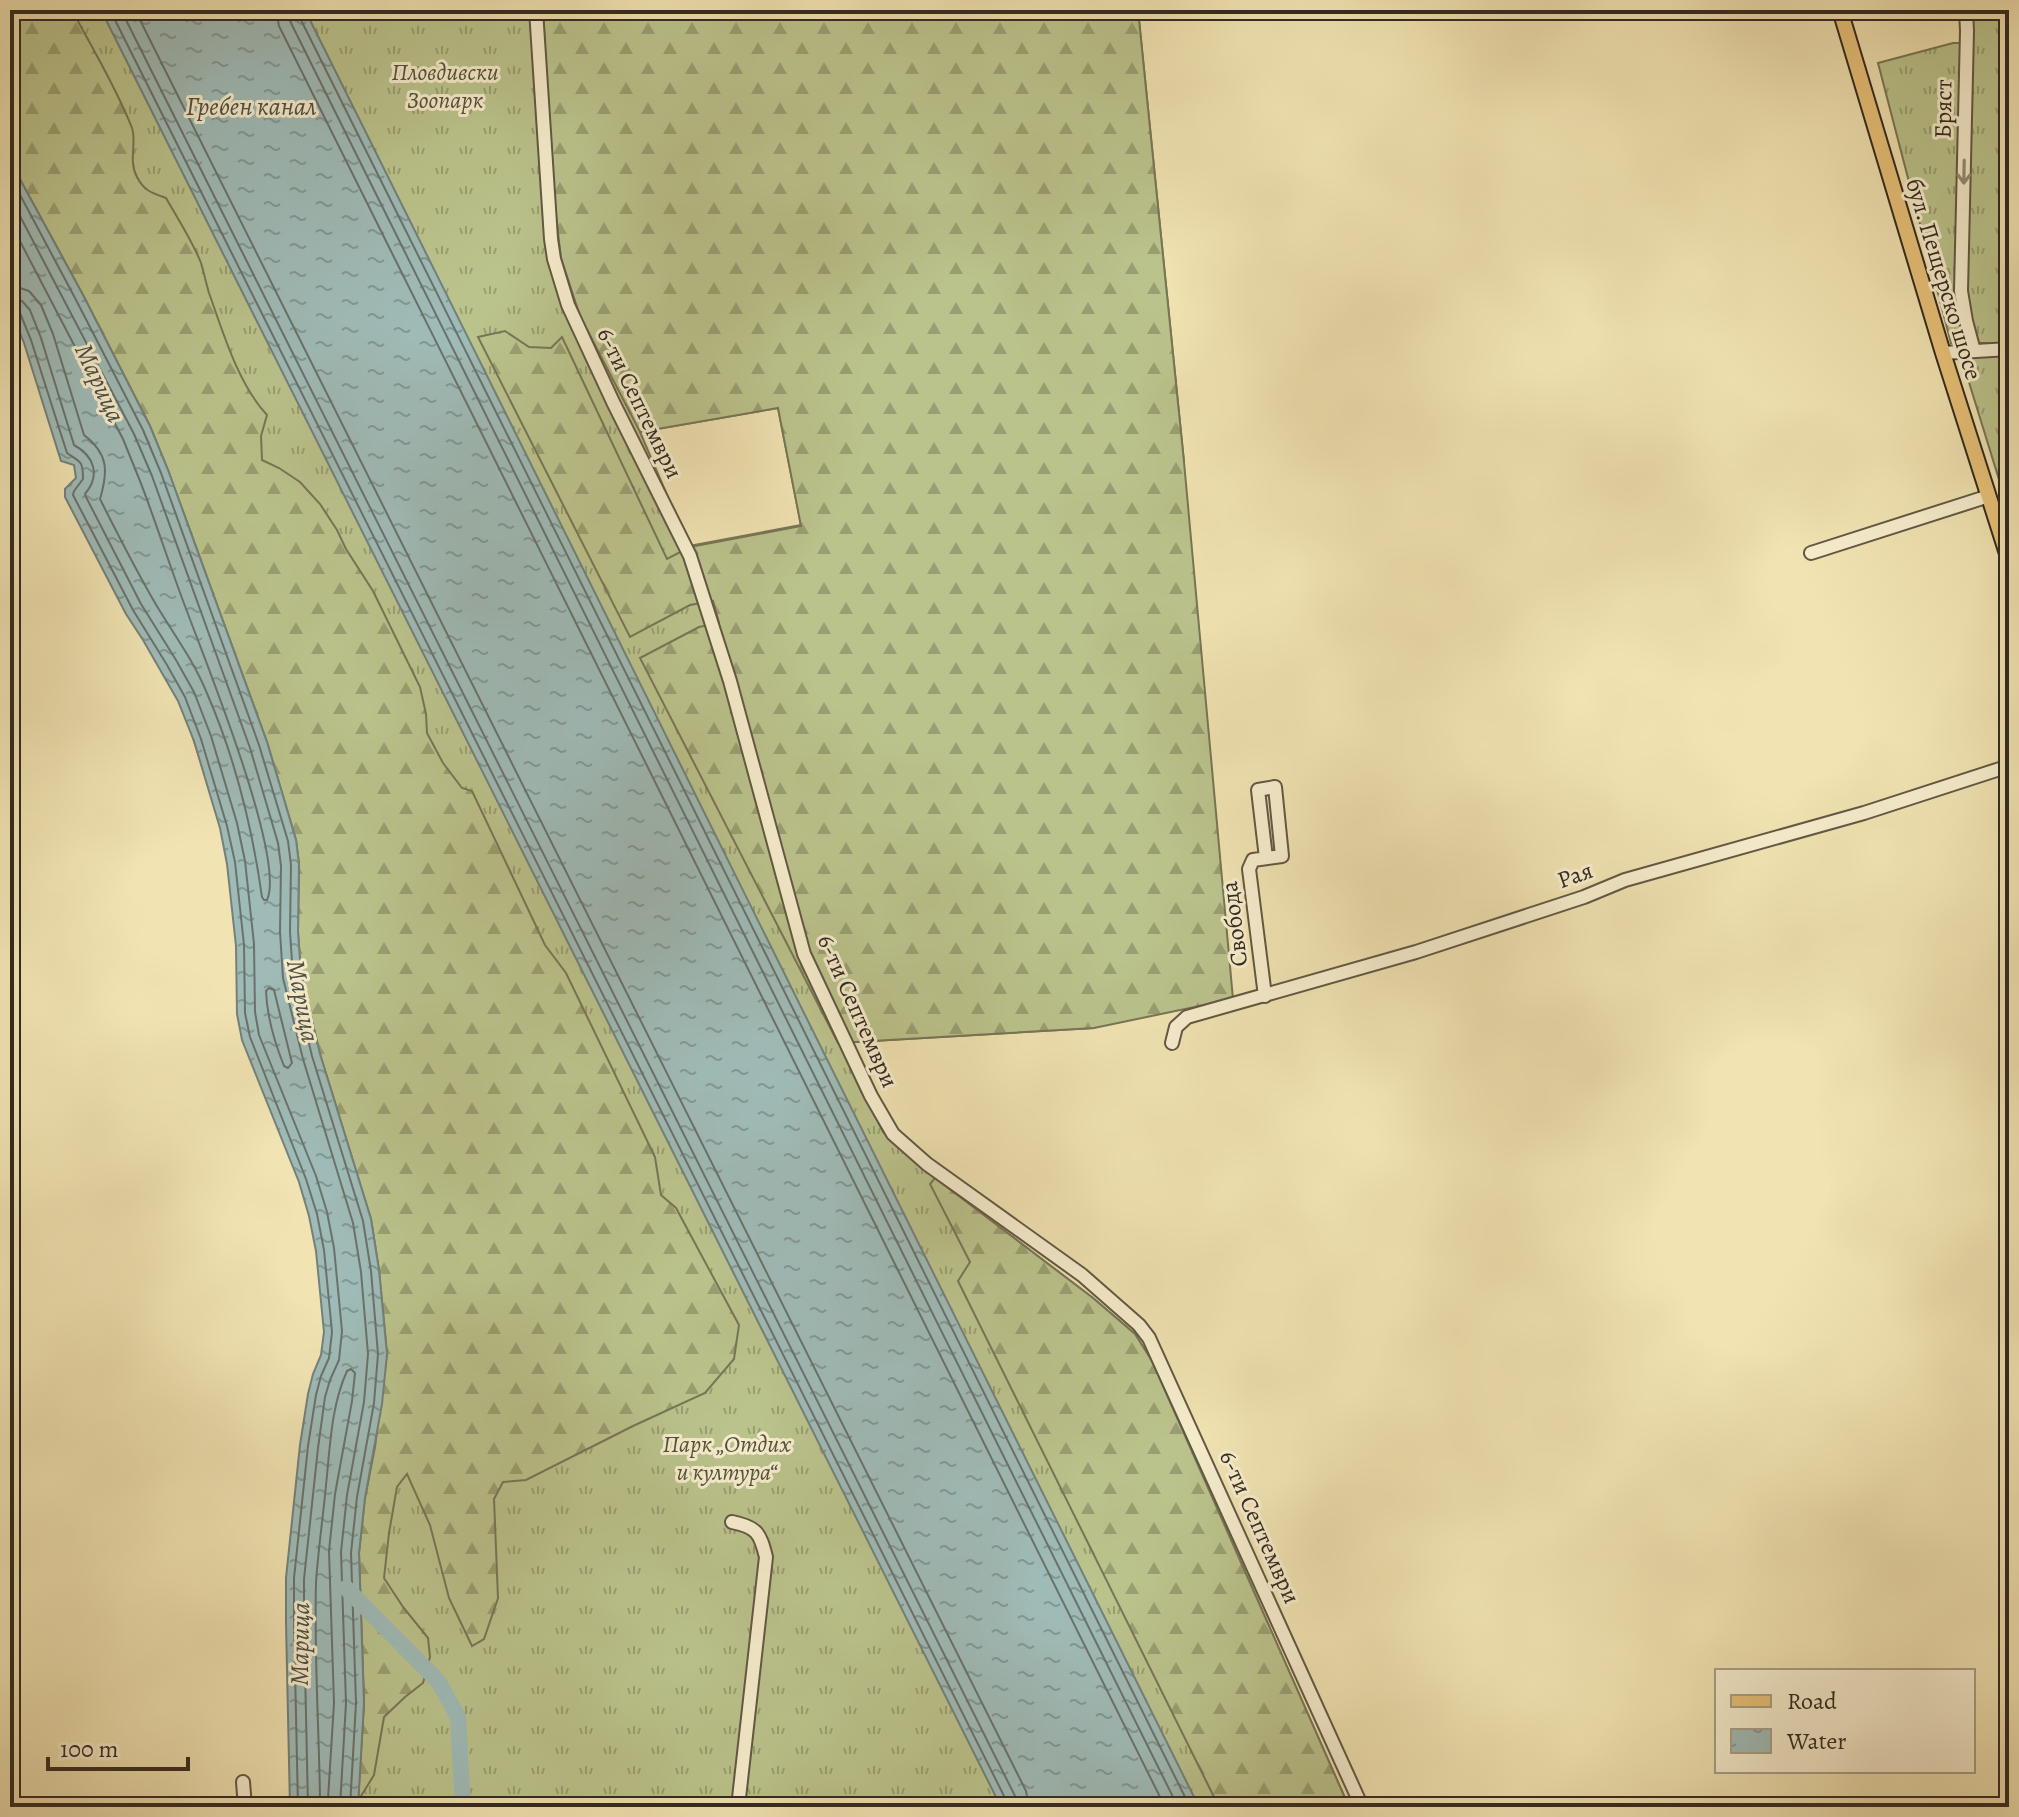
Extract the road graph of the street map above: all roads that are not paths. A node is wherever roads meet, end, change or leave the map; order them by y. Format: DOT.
graph roads {
  1 [pos="536,10"];
  2 [pos="1840,10"];
  3 [pos="1966,10"];
  4 [pos="2009,349"];
  5 [pos="1974,351"];
  6 [pos="1943,353"];
  7 [pos="1989,496"];
  8 [pos="1811,553"];
  9 [pos="2009,560"];
  10 [pos="2009,766"];
  11 [pos="1266,858"];
  12 [pos="1265,996"];
  13 [pos="1172,1043"];
  14 [pos="732,1522"];
  15 [pos="243,1782"];
  16 [pos="245,1807"];
  17 [pos="738,1807"];
  18 [pos="1362,1807"];
  1 -- 18 [label="street, 6-ти Септември"];
  2 -- 6 [label="main road, бул. Пещерско шосе"];
  3 -- 5 [label="street, Бряст, one-way"];
  4 -- 5 [label="street"];
  5 -- 6 [label="street"];
  6 -- 7 [label="main road, бул. Пещерско шосе"];
  7 -- 8 [label="street"];
  7 -- 9 [label="main road, бул. Пещерско шосе"];
  10 -- 12 [label="street, Рая"];
  11 -- 11 [label="street, Свобода"];
  11 -- 12 [label="street, Свобода"];
  12 -- 13 [label="street, Рая"];
  14 -- 17 [label="street"];
  15 -- 16 [label="street"];
}
